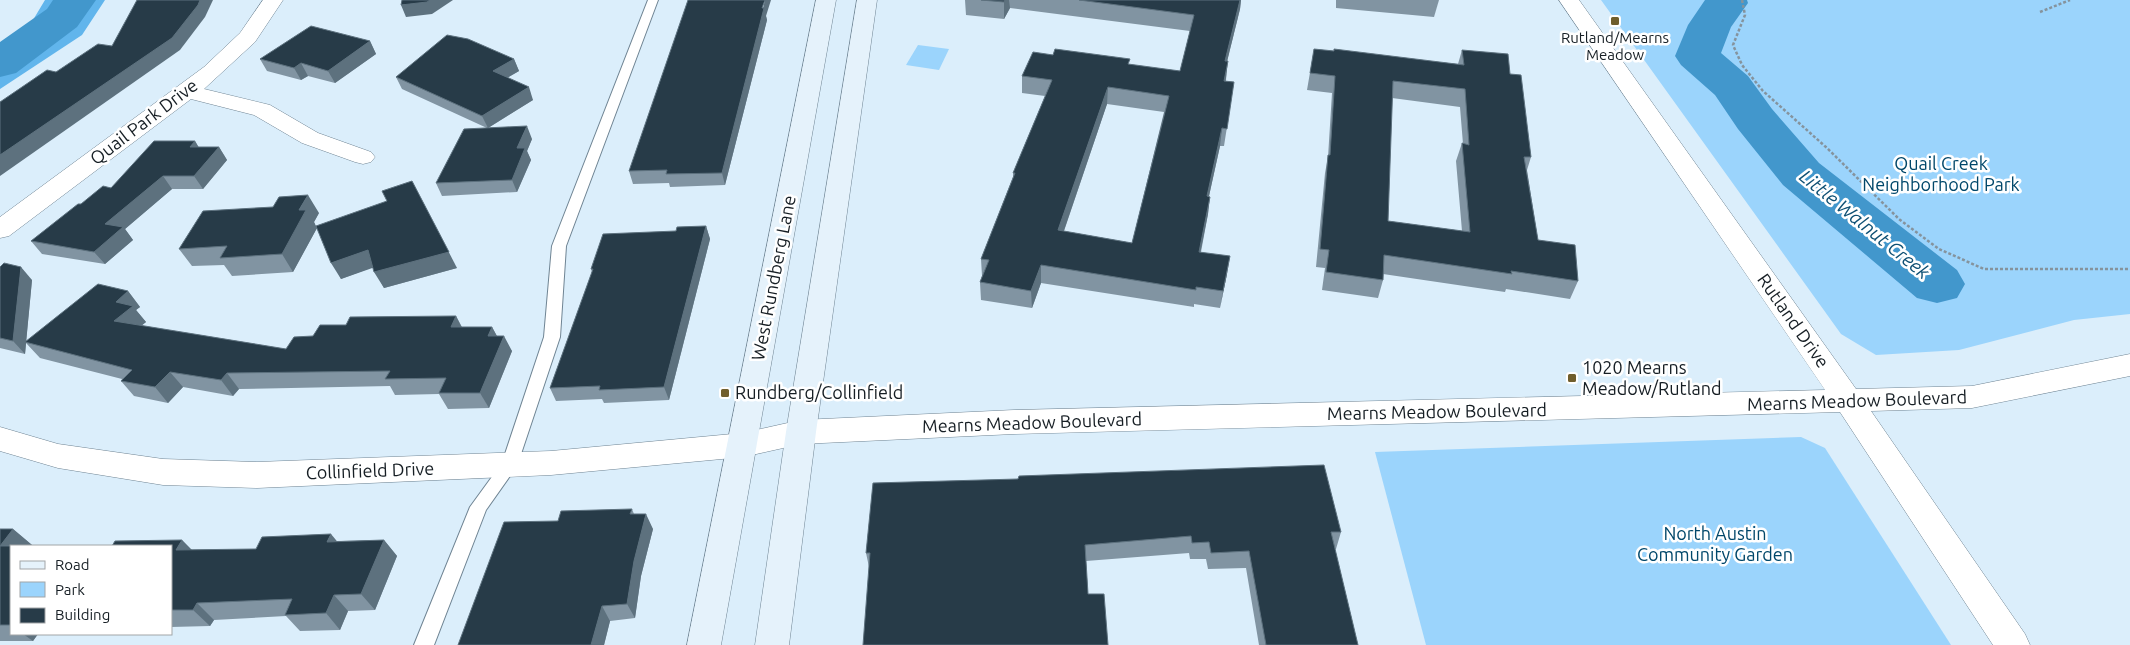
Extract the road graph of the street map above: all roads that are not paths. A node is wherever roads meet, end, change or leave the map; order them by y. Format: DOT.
graph roads {
  1 [pos="273,0"];
  2 [pos="653,0"];
  3 [pos="1569,0"];
  4 [pos="845,9"];
  5 [pos="186,91"];
  6 [pos="363,157"];
  7 [pos="0,230"];
  8 [pos="2130,365"];
  9 [pos="1849,402"];
  10 [pos="801,432"];
  11 [pos="0,438"];
  12 [pos="743,445"];
  13 [pos="509,466"];
  14 [pos="424,645"];
  15 [pos="704,645"];
  16 [pos="772,645"];
  17 [pos="2013,645"];
  1 -- 5 [label="street, Quail Park Drive"];
  2 -- 13 [label="lane"];
  3 -- 9 [label="street, Rutland Drive"];
  4 -- 10 [label="main road, West Rundberg Lane"];
  4 -- 12 [label="main road, West Rundberg Lane"];
  5 -- 6 [label="street"];
  5 -- 7 [label="street, Quail Park Drive"];
  8 -- 9 [label="street, Mearns Meadow Boulevard"];
  9 -- 10 [label="street, Mearns Meadow Boulevard"];
  9 -- 17 [label="street, Rutland Drive"];
  10 -- 12 [label="street, Mearns Meadow Boulevard"];
  10 -- 16 [label="main road, West Rundberg Lane"];
  11 -- 13 [label="street, Collinfield Drive"];
  12 -- 13 [label="street, Collinfield Drive"];
  12 -- 15 [label="main road, West Rundberg Lane"];
  13 -- 14 [label="lane"];
}
